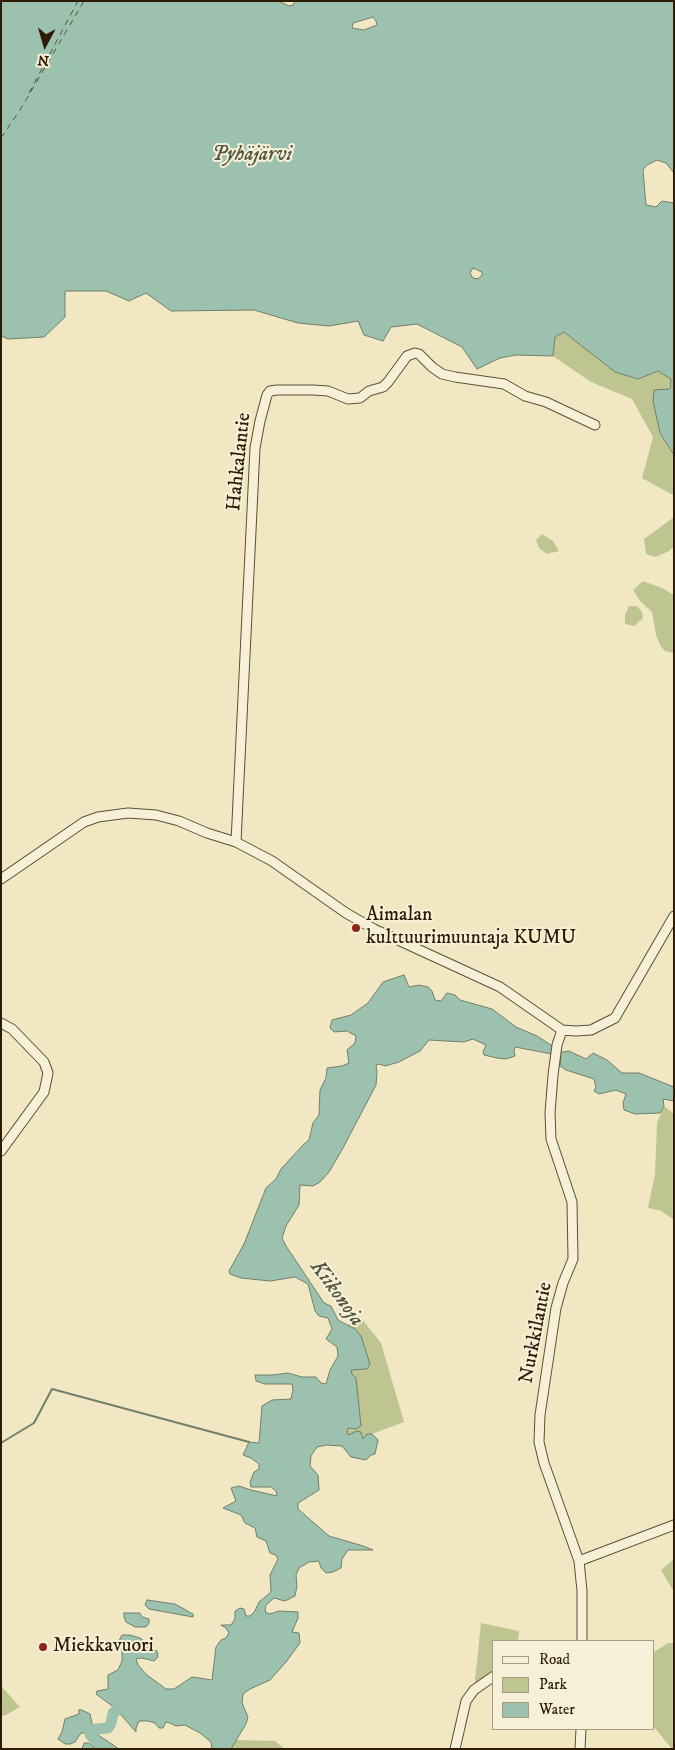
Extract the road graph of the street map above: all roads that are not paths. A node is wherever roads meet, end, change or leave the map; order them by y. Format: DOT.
graph roads {
  1 [pos="595,425"];
  2 [pos="236,842"];
  3 [pos="1,878"];
  4 [pos="674,916"];
  5 [pos="1,1024"];
  6 [pos="562,1030"];
  7 [pos="1,1151"];
  8 [pos="674,1525"];
  9 [pos="579,1561"];
  10 [pos="582,1640"];
  11 [pos="492,1677"];
  12 [pos="581,1730"];
  13 [pos="455,1749"];
  14 [pos="580,1749"];
  1 -- 2 [label="street, Hahkalantie"];
  2 -- 3 [label="street"];
  2 -- 6 [label="street"];
  4 -- 6 [label="street"];
  5 -- 7 [label="street"];
  6 -- 9 [label="street, Nurkkilantie"];
  8 -- 9 [label="street"];
  9 -- 10 [label="street, Nurkkilantie"];
  11 -- 13 [label="street"];
  12 -- 14 [label="street"];
}
